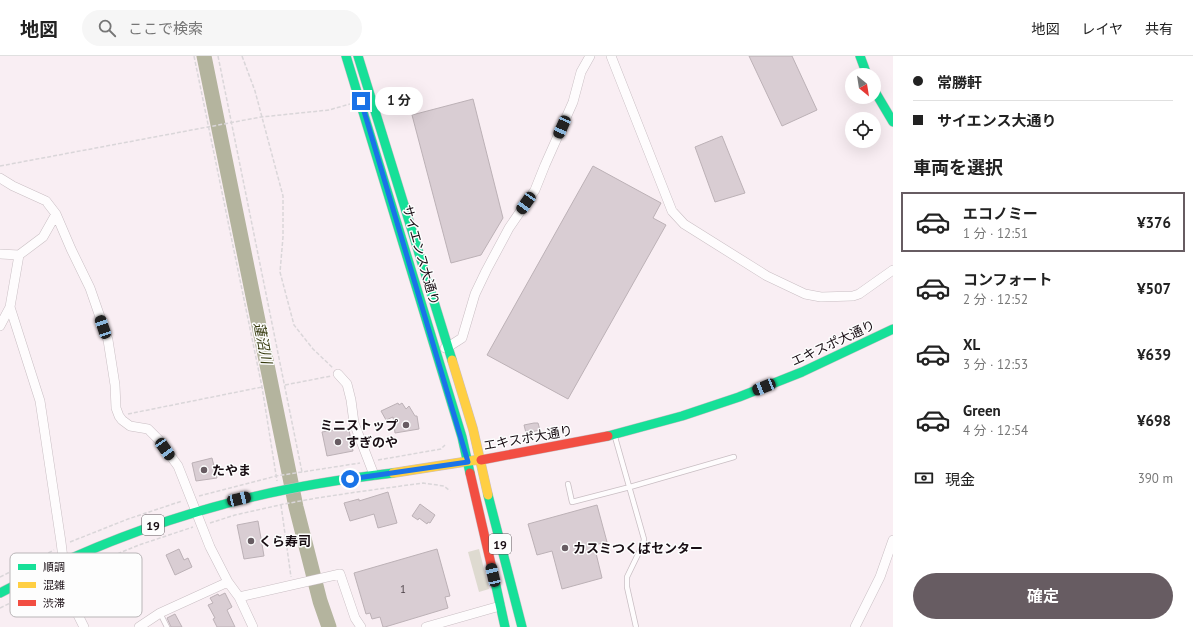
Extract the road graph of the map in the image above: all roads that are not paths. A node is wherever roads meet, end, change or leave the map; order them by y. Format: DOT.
graph roads {
  1 [pos="346,56"];
  2 [pos="358,56"];
  3 [pos="590,56"];
  4 [pos="611,56"];
  5 [pos="860,56"];
  6 [pos="864,68"];
  7 [pos="881,102"];
  8 [pos="893,122"];
  9 [pos="0,178"];
  10 [pos="56,214"];
  11 [pos="0,254"];
  12 [pos="19,256"];
  13 [pos="893,270"];
  14 [pos="10,307"];
  15 [pos="0,326"];
  16 [pos="893,329"];
  17 [pos="448,347"];
  18 [pos="436,351"];
  19 [pos="338,374"];
  20 [pos="614,435"];
  21 [pos="734,457"];
  22 [pos="481,460"];
  23 [pos="468,462"];
  24 [pos="374,475"];
  25 [pos="568,484"];
  26 [pos="630,487"];
  27 [pos="196,511"];
  28 [pos="893,540"];
  29 [pos="62,553"];
  30 [pos="83,553"];
  31 [pos="228,582"];
  32 [pos="10,588"];
  33 [pos="0,593"];
  34 [pos="239,596"];
  35 [pos="500,606"];
  36 [pos="160,613"];
  37 [pos="79,617"];
  38 [pos="84,627"];
  39 [pos="139,627"];
  40 [pos="167,627"];
  41 [pos="253,627"];
  42 [pos="361,627"];
  43 [pos="426,627"];
  44 [pos="505,627"];
  45 [pos="522,627"];
  46 [pos="636,627"];
  47 [pos="855,627"];
  1 -- 18 [label="main road, サイエンス大通り / 19"];
  2 -- 17 [label="main road, サイエンス大通り / 19"];
  3 -- 17 [label="street"];
  4 -- 13 [label="street"];
  5 -- 6 [label="main road"];
  7 -- 8 [label="main road"];
  9 -- 10 [label="street"];
  10 -- 12 [label="street"];
  10 -- 27 [label="street"];
  11 -- 12 [label="street"];
  12 -- 14 [label="street"];
  14 -- 15 [label="street"];
  14 -- 29 [label="street"];
  16 -- 20 [label="main road, エキスポ大通り"];
  17 -- 18 [label="street"];
  17 -- 22 [label="main road, サイエンス大通り / 19"];
  18 -- 23 [label="main road, サイエンス大通り / 19"];
  19 -- 24 [label="street"];
  20 -- 22 [label="main road, エキスポ大通り"];
  20 -- 26 [label="lane"];
  21 -- 26 [label="lane"];
  22 -- 23 [label="main road, エキスポ大通り / 19"];
  22 -- 45 [label="main road, 19"];
  23 -- 24 [label="main road, エキスポ大通り / 19"];
  23 -- 35 [label="main road, 19"];
  24 -- 27 [label="main road, エキスポ大通り / 19"];
  25 -- 26 [label="lane"];
  26 -- 46 [label="lane"];
  27 -- 30 [label="main road, エキスポ大通り / 19"];
  27 -- 31 [label="street"];
  28 -- 47 [label="street"];
  31 -- 34 [label="street"];
  31 -- 36 [label="street"];
  32 -- 33 [label="main road, エキスポ大通り / 19"];
  34 -- 41 [label="street"];
  34 -- 42 [label="street"];
  35 -- 43 [label="street"];
  35 -- 44 [label="main road, 19"];
  36 -- 39 [label="street"];
  36 -- 40 [label="lane"];
  37 -- 38 [label="street"];
}
